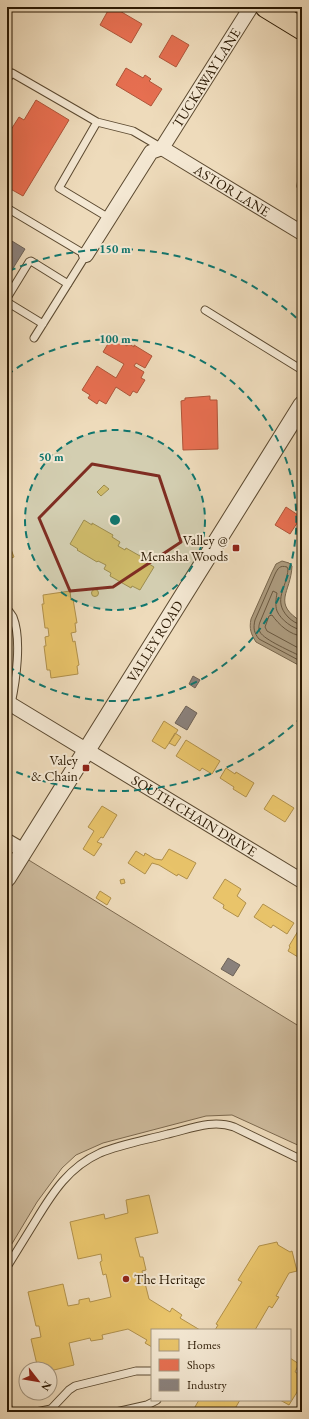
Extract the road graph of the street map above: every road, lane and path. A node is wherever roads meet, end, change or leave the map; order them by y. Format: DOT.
graph roads {
  1 [pos="250,7"];
  2 [pos="266,7"];
  3 [pos="302,29"];
  4 [pos="7,79"];
  5 [pos="97,122"];
  6 [pos="162,148"];
  7 [pos="302,178"];
  8 [pos="302,189"];
  9 [pos="7,208"];
  10 [pos="109,218"];
  11 [pos="302,233"];
  12 [pos="86,255"];
  13 [pos="68,284"];
  14 [pos="7,298"];
  15 [pos="7,302"];
  16 [pos="205,310"];
  17 [pos="43,324"];
  18 [pos="34,338"];
  19 [pos="302,370"];
  20 [pos="302,405"];
  21 [pos="7,609"];
  22 [pos="9,703"];
  23 [pos="87,749"];
  24 [pos="7,841"];
  25 [pos="24,851"];
  26 [pos="7,878"];
  27 [pos="302,881"];
  28 [pos="302,1160"];
  29 [pos="7,1267"];
  30 [pos="151,1371"];
  31 [pos="156,1401"];
  32 [pos="7,1403"];
  33 [pos="51,1409"];
  34 [pos="9,1412"];
  35 [pos="36,1412"];
  36 [pos="60,1412"];
  37 [pos="116,1412"];
  1 -- 6 [label="street, TUCKAWAY LANE"];
  2 -- 3 [label="main road"];
  4 -- 5 [label="lane"];
  5 -- 6 [label="lane"];
  5 -- 10 [label="lane"];
  6 -- 10 [label="street"];
  6 -- 11 [label="street, ASTOR LANE"];
  7 -- 8 [label="lane"];
  9 -- 12 [label="lane"];
  10 -- 12 [label="street"];
  12 -- 13 [label="lane"];
  13 -- 14 [label="lane"];
  13 -- 17 [label="lane"];
  15 -- 17 [label="lane"];
  16 -- 19 [label="lane"];
  17 -- 18 [label="lane"];
  20 -- 23 [label="street, VALLEY ROAD"];
  21 -- 22 [label="lane"];
  22 -- 23 [label="street, SOUTH CHAIN DRIVE"];
  23 -- 25 [label="street, VALLEY ROAD"];
  23 -- 27 [label="street, SOUTH CHAIN DRIVE"];
  24 -- 25 [label="street"];
  25 -- 26 [label="street, VALLEY ROAD"];
  28 -- 29 [label="lane"];
  30 -- 33 [label="lane"];
  31 -- 37 [label="lane"];
  32 -- 34 [label="lane"];
  33 -- 35 [label="lane"];
  33 -- 36 [label="lane"];
}
